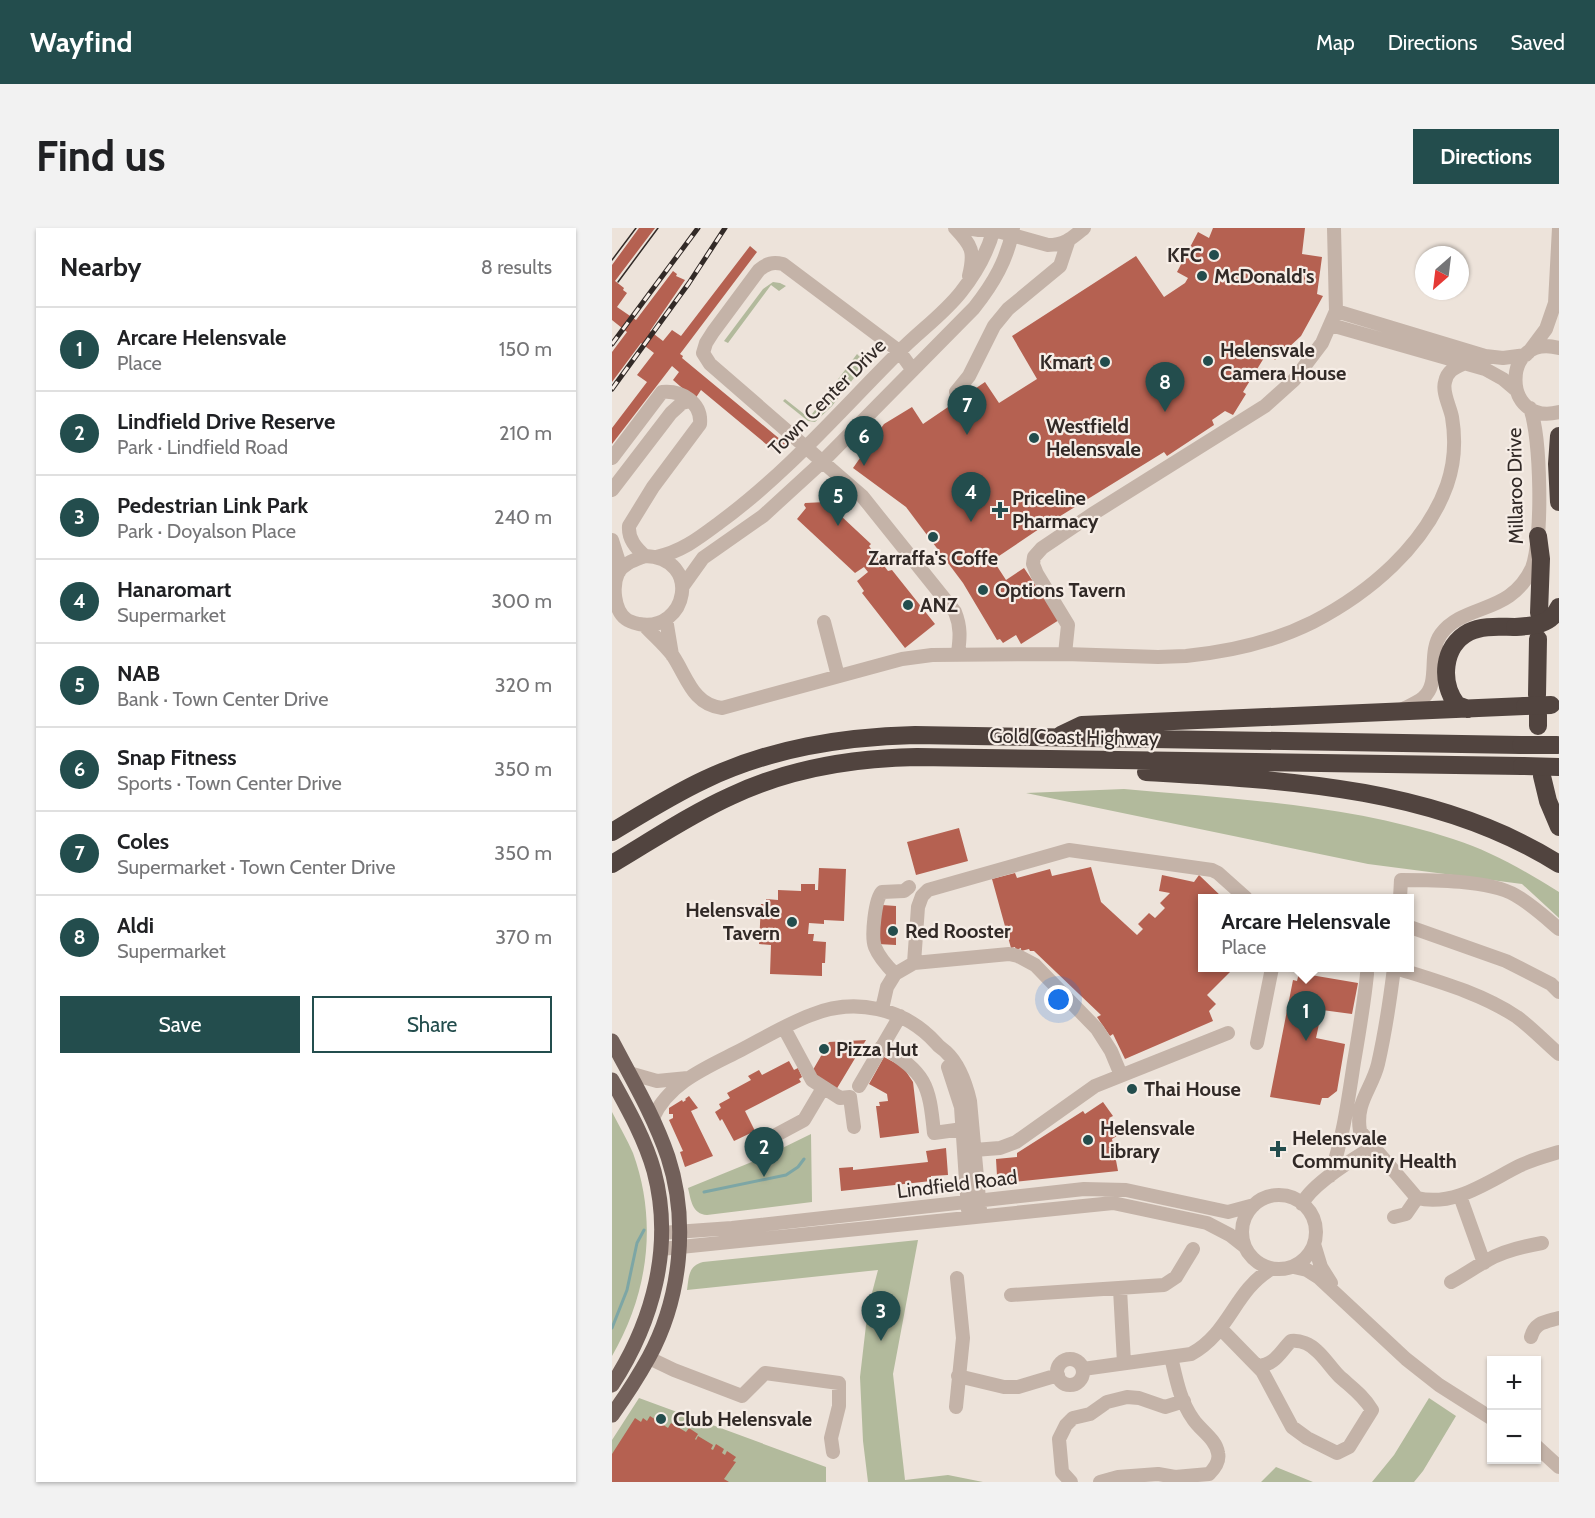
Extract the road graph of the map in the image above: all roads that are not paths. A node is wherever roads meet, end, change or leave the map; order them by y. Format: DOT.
graph roads {
  1 [pos="955,228"];
  2 [pos="966,228"];
  3 [pos="1084,228"];
  4 [pos="1334,228"];
  5 [pos="1559,228"];
  6 [pos="993,229"];
  7 [pos="1012,231"];
  8 [pos="1068,242"];
  9 [pos="967,284"];
  10 [pos="1336,311"];
  11 [pos="1330,325"];
  12 [pos="1559,348"];
  13 [pos="899,351"];
  14 [pos="1527,354"];
  15 [pos="1463,364"];
  16 [pos="912,369"];
  17 [pos="1516,390"];
  18 [pos="956,392"];
  19 [pos="690,401"];
  20 [pos="1530,408"];
  21 [pos="1559,412"];
  22 [pos="1559,436"];
  23 [pos="806,448"];
  24 [pos="612,458"];
  25 [pos="822,462"];
  26 [pos="612,490"];
  27 [pos="1559,502"];
  28 [pos="1538,536"];
  29 [pos="612,540"];
  30 [pos="650,556"];
  31 [pos="615,578"];
  32 [pos="683,586"];
  33 [pos="1559,607"];
  34 [pos="1539,613"];
  35 [pos="619,619"];
  36 [pos="666,619"];
  37 [pos="824,621"];
  38 [pos="644,625"];
  39 [pos="1538,639"];
  40 [pos="958,653"];
  41 [pos="1065,654"];
  42 [pos="672,655"];
  43 [pos="838,676"];
  44 [pos="1468,709"];
  45 [pos="1398,711"];
  46 [pos="1540,715"];
  47 [pos="1057,738"];
  48 [pos="1558,745"];
  49 [pos="1083,760"];
  50 [pos="1559,766"];
  51 [pos="1542,776"];
  52 [pos="1559,827"];
  53 [pos="612,832"];
  54 [pos="612,864"];
  55 [pos="1559,864"];
  56 [pos="909,887"];
  57 [pos="1242,894"];
  58 [pos="1400,894"];
  59 [pos="1414,928"];
  60 [pos="1559,929"];
  61 [pos="914,963"];
  62 [pos="1271,972"];
  63 [pos="1394,972"];
  64 [pos="1408,972"];
  65 [pos="895,974"];
  66 [pos="1367,974"];
  67 [pos="1559,992"];
  68 [pos="882,1009"];
  69 [pos="900,1016"];
  70 [pos="784,1028"];
  71 [pos="1228,1033"];
  72 [pos="612,1043"];
  73 [pos="1257,1043"];
  74 [pos="882,1046"];
  75 [pos="1559,1054"];
  76 [pos="629,1073"];
  77 [pos="1121,1075"];
  78 [pos="688,1078"];
  79 [pos="612,1080"];
  80 [pos="858,1086"];
  81 [pos="823,1088"];
  82 [pos="653,1118"];
  83 [pos="854,1127"];
  84 [pos="967,1129"];
  85 [pos="763,1142"];
  86 [pos="1373,1147"];
  87 [pos="974,1150"];
  88 [pos="1559,1152"];
  89 [pos="1330,1176"];
  90 [pos="1460,1196"];
  91 [pos="1417,1198"];
  92 [pos="973,1202"];
  93 [pos="1302,1204"];
  94 [pos="1254,1205"];
  95 [pos="975,1217"];
  96 [pos="1394,1217"];
  97 [pos="679,1232"];
  98 [pos="662,1233"];
  99 [pos="1542,1243"];
  100 [pos="1314,1244"];
  101 [pos="679,1248"];
  102 [pos="661,1249"];
  103 [pos="1193,1249"];
  104 [pos="1247,1251"];
  105 [pos="1484,1263"];
  106 [pos="1294,1267"];
  107 [pos="1271,1269"];
  108 [pos="957,1278"];
  109 [pos="1451,1282"];
  110 [pos="1120,1289"];
  111 [pos="1246,1289"];
  112 [pos="1339,1294"];
  113 [pos="1011,1295"];
  114 [pos="1559,1318"];
  115 [pos="1221,1329"];
  116 [pos="1531,1337"];
  117 [pos="1171,1357"];
  118 [pos="649,1358"];
  119 [pos="1124,1363"];
  120 [pos="1258,1366"];
  121 [pos="958,1376"];
  122 [pos="612,1385"];
  123 [pos="1184,1401"];
  124 [pos="956,1407"];
  125 [pos="612,1415"];
  126 [pos="1487,1416"];
  127 [pos="1541,1451"];
  128 [pos="833,1452"];
  129 [pos="1559,1467"];
  130 [pos="1071,1482"];
  131 [pos="1100,1482"];
  1 -- 9 [label="street"];
  2 -- 6 [label="street"];
  3 -- 8 [label="street"];
  4 -- 10 [label="street"];
  5 -- 14 [label="street"];
  6 -- 7 [label="street"];
  6 -- 9 [label="street, Town Center Drive"];
  7 -- 8 [label="street"];
  7 -- 16 [label="street, Town Center Drive"];
  8 -- 18 [label="street"];
  9 -- 13 [label="street, Town Center Drive"];
  10 -- 11 [label="street"];
  10 -- 14 [label="street"];
  11 -- 15 [label="street"];
  11 -- 41 [label="street"];
  12 -- 14 [label="street"];
  13 -- 16 [label="street"];
  13 -- 23 [label="street, Town Center Drive"];
  13 -- 23 [label="street"];
  14 -- 17 [label="street"];
  15 -- 17 [label="street"];
  15 -- 41 [label="street"];
  16 -- 25 [label="street, Town Center Drive"];
  17 -- 20 [label="street"];
  19 -- 24 [label="street"];
  19 -- 26 [label="street"];
  19 -- 30 [label="street"];
  20 -- 21 [label="street"];
  20 -- 28 [label="street, Millaroo Drive"];
  22 -- 27 [label="highway"];
  23 -- 25 [label="street"];
  23 -- 30 [label="street, Town Center Drive"];
  25 -- 32 [label="street, Town Center Drive"];
  25 -- 40 [label="street"];
  28 -- 34 [label="highway"];
  28 -- 45 [label="street, Millaroo Drive"];
  29 -- 31 [label="street"];
  30 -- 31 [label="street"];
  30 -- 32 [label="street"];
  31 -- 35 [label="street"];
  32 -- 36 [label="street"];
  33 -- 44 [label="highway, bridge"];
  35 -- 38 [label="street"];
  36 -- 38 [label="street"];
  36 -- 42 [label="street"];
  37 -- 43 [label="street"];
  38 -- 42 [label="street"];
  39 -- 46 [label="highway"];
  40 -- 41 [label="street"];
  40 -- 43 [label="street"];
  42 -- 43 [label="street"];
  44 -- 45 [label="highway"];
  44 -- 46 [label="highway"];
  45 -- 47 [label="highway"];
  47 -- 48 [label="highway, Gold Coast Highway, bridge"];
  47 -- 53 [label="highway, Gold Coast Highway"];
  49 -- 50 [label="highway, Gold Coast Highway, bridge"];
  49 -- 54 [label="highway, Gold Coast Highway"];
  49 -- 55 [label="highway"];
  51 -- 52 [label="highway"];
  56 -- 65 [label="street"];
  57 -- 61 [label="street"];
  58 -- 60 [label="street"];
  59 -- 67 [label="street"];
  61 -- 65 [label="street"];
  61 -- 77 [label="street"];
  62 -- 73 [label="street"];
  63 -- 86 [label="street"];
  64 -- 75 [label="street"];
  65 -- 68 [label="street"];
  66 -- 89 [label="street"];
  68 -- 69 [label="street"];
  68 -- 70 [label="street"];
  69 -- 74 [label="street"];
  69 -- 84 [label="street"];
  70 -- 78 [label="street"];
  70 -- 81 [label="street"];
  71 -- 77 [label="street"];
  72 -- 76 [label="main road"];
  74 -- 80 [label="street"];
  74 -- 84 [label="street"];
  76 -- 78 [label="street"];
  76 -- 82 [label="main road"];
  77 -- 87 [label="street"];
  78 -- 82 [label="street"];
  79 -- 98 [label="main road"];
  81 -- 83 [label="street"];
  81 -- 85 [label="street"];
  82 -- 97 [label="main road"];
  84 -- 87 [label="street"];
  84 -- 92 [label="street"];
  86 -- 89 [label="street"];
  86 -- 91 [label="street"];
  87 -- 92 [label="street"];
  88 -- 90 [label="street"];
  89 -- 93 [label="street"];
  90 -- 91 [label="street"];
  90 -- 105 [label="street"];
  91 -- 96 [label="street"];
  92 -- 94 [label="street, Lindfield Road"];
  92 -- 95 [label="street"];
  92 -- 97 [label="street, Lindfield Road"];
  93 -- 94 [label="street"];
  93 -- 100 [label="street"];
  94 -- 104 [label="street"];
  95 -- 101 [label="street, Lindfield Road"];
  95 -- 104 [label="street, Lindfield Road"];
  97 -- 98 [label="street, Lindfield Road"];
  97 -- 101 [label="main road"];
  98 -- 102 [label="main road"];
  99 -- 105 [label="street"];
  100 -- 106 [label="street"];
  100 -- 112 [label="street"];
  101 -- 102 [label="street, Lindfield Road"];
  101 -- 118 [label="main road"];
  102 -- 122 [label="main road"];
  103 -- 110 [label="street"];
  104 -- 107 [label="street"];
  104 -- 111 [label="street"];
  105 -- 109 [label="street"];
  106 -- 107 [label="street"];
  106 -- 112 [label="street"];
  107 -- 111 [label="street"];
  108 -- 121 [label="street"];
  110 -- 113 [label="street"];
  110 -- 119 [label="street"];
  111 -- 115 [label="street"];
  112 -- 126 [label="street"];
  114 -- 116 [label="street"];
  115 -- 117 [label="street"];
  115 -- 120 [label="street"];
  117 -- 119 [label="street"];
  117 -- 123 [label="street"];
  118 -- 125 [label="main road"];
  118 -- 128 [label="street"];
  119 -- 121 [label="street"];
  120 -- 120 [label="street"];
  121 -- 124 [label="street"];
  123 -- 130 [label="street"];
  123 -- 131 [label="street"];
  127 -- 129 [label="street"];
}
